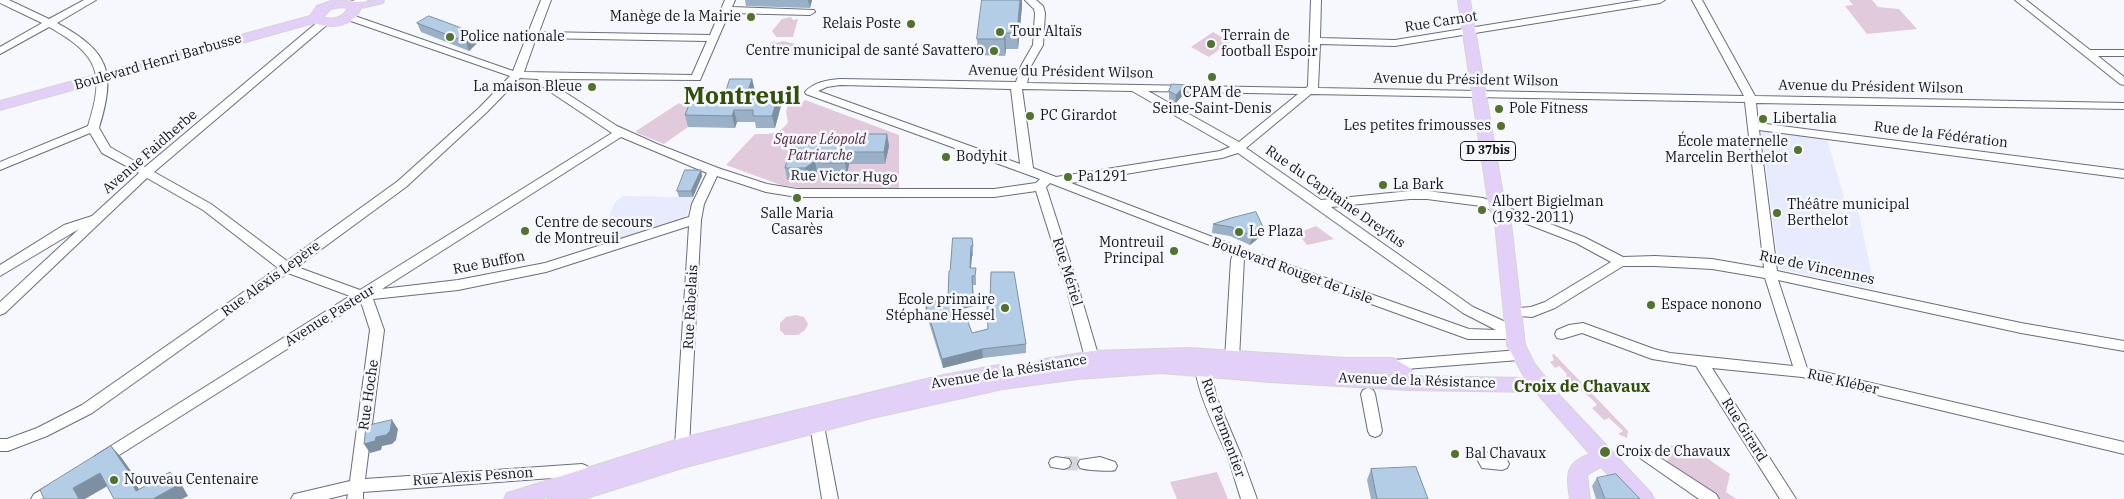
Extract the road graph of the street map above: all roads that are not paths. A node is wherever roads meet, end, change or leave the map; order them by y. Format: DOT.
graph roads {
  1 [pos="1,0"];
  2 [pos="91,0"];
  3 [pos="378,0"];
  4 [pos="546,0"];
  5 [pos="1030,0"];
  6 [pos="1316,0"];
  7 [pos="1464,0"];
  8 [pos="1660,0"];
  9 [pos="1697,0"];
  10 [pos="2020,0"];
  11 [pos="320,3"];
  12 [pos="1623,3"];
  13 [pos="728,5"];
  14 [pos="355,7"];
  15 [pos="810,12"];
  16 [pos="320,20"];
  17 [pos="50,22"];
  18 [pos="1469,31"];
  19 [pos="533,35"];
  20 [pos="714,38"];
  21 [pos="1314,41"];
  22 [pos="0,50"];
  23 [pos="2088,53"];
  24 [pos="2124,54"];
  25 [pos="517,75"];
  26 [pos="543,76"];
  27 [pos="103,78"];
  28 [pos="2124,82"];
  29 [pos="1018,86"];
  30 [pos="1135,88"];
  31 [pos="810,92"];
  32 [pos="1307,92"];
  33 [pos="1480,95"];
  34 [pos="1750,100"];
  35 [pos="0,106"];
  36 [pos="2124,106"];
  37 [pos="1753,126"];
  38 [pos="93,128"];
  39 [pos="621,132"];
  40 [pos="1239,148"];
  41 [pos="0,166"];
  42 [pos="1012,166"];
  43 [pos="1027,170"];
  44 [pos="714,171"];
  45 [pos="146,173"];
  46 [pos="2124,174"];
  47 [pos="1047,183"];
  48 [pos="1319,204"];
  49 [pos="1497,207"];
  50 [pos="96,218"];
  51 [pos="695,220"];
  52 [pos="79,235"];
  53 [pos="52,238"];
  54 [pos="1240,252"];
  55 [pos="1621,262"];
  56 [pos="287,268"];
  57 [pos="0,271"];
  58 [pos="1770,274"];
  59 [pos="360,297"];
  60 [pos="0,310"];
  61 [pos="1512,312"];
  62 [pos="1562,334"];
  63 [pos="1514,335"];
  64 [pos="2124,346"];
  65 [pos="1519,355"];
  66 [pos="1092,358"];
  67 [pos="1232,359"];
  68 [pos="1700,361"];
  69 [pos="1203,363"];
  70 [pos="1393,365"];
  71 [pos="1802,372"];
  72 [pos="1408,383"];
  73 [pos="1542,385"];
  74 [pos="1368,394"];
  75 [pos="818,431"];
  76 [pos="1375,431"];
  77 [pos="682,444"];
  78 [pos="0,445"];
  79 [pos="2124,448"];
  80 [pos="1645,454"];
  81 [pos="1483,457"];
  82 [pos="1603,458"];
  83 [pos="1085,464"];
  84 [pos="1502,464"];
  85 [pos="1110,466"];
  86 [pos="89,468"];
  87 [pos="584,472"];
  88 [pos="64,483"];
  89 [pos="356,492"];
  90 [pos="1246,492"];
  91 [pos="1639,495"];
  92 [pos="39,499"];
  93 [pos="299,499"];
  94 [pos="514,499"];
  95 [pos="558,499"];
  96 [pos="830,499"];
  97 [pos="1580,499"];
  98 [pos="1711,499"];
  99 [pos="1788,499"];
  1 -- 17 [label="street"];
  2 -- 17 [label="street"];
  3 -- 14 [label="main road"];
  4 -- 19 [label="street"];
  5 -- 29 [label="street"];
  6 -- 21 [label="street"];
  7 -- 18 [label="main road, D 37bis"];
  8 -- 12 [label="street, Rue Carnot"];
  9 -- 34 [label="street"];
  10 -- 23 [label="street"];
  11 -- 14 [label="main road"];
  11 -- 16 [label="main road"];
  12 -- 18 [label="street, Rue Carnot"];
  13 -- 15 [label="street"];
  13 -- 20 [label="street"];
  14 -- 16 [label="main road"];
  14 -- 25 [label="street"];
  16 -- 27 [label="main road, Boulevard Henri Barbusse"];
  16 -- 45 [label="street, Avenue Faidherbe"];
  17 -- 22 [label="street"];
  17 -- 27 [label="street"];
  18 -- 21 [label="street, Rue Carnot"];
  18 -- 33 [label="main road, D 37bis"];
  19 -- 20 [label="street"];
  19 -- 25 [label="street"];
  20 -- 26 [label="street"];
  21 -- 32 [label="street"];
  23 -- 24 [label="street"];
  23 -- 28 [label="street"];
  25 -- 26 [label="street"];
  25 -- 56 [label="street, Rue Alexis Lepère"];
  26 -- 39 [label="street, Rue Victor Hugo"];
  27 -- 35 [label="main road, Boulevard Henri Barbusse"];
  27 -- 38 [label="street"];
  29 -- 30 [label="street, Avenue du Président Wilson"];
  29 -- 31 [label="street, Avenue du Président Wilson"];
  29 -- 43 [label="street"];
  30 -- 32 [label="street, Avenue du Président Wilson"];
  30 -- 40 [label="street, Rue du Capitaine Dreyfus"];
  31 -- 42 [label="street, Boulevard Rouget de Lisle"];
  32 -- 33 [label="street, Avenue du Président Wilson"];
  32 -- 40 [label="street"];
  33 -- 34 [label="street, Avenue du Président Wilson"];
  33 -- 49 [label="main road, D 37bis"];
  34 -- 36 [label="street, Avenue du Président Wilson"];
  34 -- 37 [label="street"];
  37 -- 46 [label="street, Rue de la Fédération"];
  37 -- 58 [label="street"];
  38 -- 41 [label="street"];
  38 -- 45 [label="street"];
  39 -- 44 [label="street, Rue Victor Hugo"];
  39 -- 59 [label="street, Avenue Pasteur"];
  40 -- 47 [label="street, Rue Victor Hugo"];
  40 -- 48 [label="street, Rue du Capitaine Dreyfus"];
  42 -- 43 [label="street, Boulevard Rouget de Lisle"];
  42 -- 47 [label="street, Boulevard Rouget de Lisle"];
  43 -- 47 [label="street, Boulevard Rouget de Lisle"];
  44 -- 47 [label="street, Rue Victor Hugo"];
  44 -- 51 [label="street, Rue Rabelais"];
  45 -- 50 [label="street, Avenue Faidherbe"];
  45 -- 56 [label="street"];
  47 -- 54 [label="street, Boulevard Rouget de Lisle"];
  47 -- 66 [label="street, Rue Mériel"];
  48 -- 49 [label="street"];
  48 -- 63 [label="street, Rue du Capitaine Dreyfus"];
  49 -- 55 [label="street"];
  49 -- 61 [label="main road, D 37bis"];
  50 -- 52 [label="street, Avenue Faidherbe"];
  50 -- 53 [label="street"];
  51 -- 59 [label="street, Rue Buffon"];
  51 -- 77 [label="street, Rue Rabelais"];
  52 -- 53 [label="street"];
  52 -- 60 [label="street, Avenue Faidherbe"];
  53 -- 57 [label="street"];
  54 -- 63 [label="street, Boulevard Rouget de Lisle"];
  54 -- 67 [label="street"];
  55 -- 58 [label="street, Rue de Vincennes"];
  55 -- 61 [label="street, Rue de Vincennes"];
  56 -- 59 [label="street"];
  56 -- 78 [label="street, Rue Alexis Lepère"];
  58 -- 64 [label="street, Rue de Vincennes"];
  58 -- 71 [label="street"];
  59 -- 86 [label="street, Avenue Pasteur"];
  59 -- 89 [label="street, Rue Hoche"];
  61 -- 63 [label="main road, D 37bis"];
  62 -- 68 [label="street, Rue Kléber"];
  63 -- 65 [label="main road"];
  65 -- 70 [label="street, Avenue de la Résistance"];
  65 -- 73 [label="main road"];
  66 -- 69 [label="main road, Avenue de la Résistance"];
  66 -- 77 [label="main road, Avenue de la Résistance"];
  67 -- 69 [label="main road, Avenue de la Résistance"];
  67 -- 70 [label="main road, Avenue de la Résistance"];
  68 -- 71 [label="street, Rue Kléber"];
  68 -- 99 [label="street, Rue Girard"];
  69 -- 72 [label="main road, Avenue de la Résistance"];
  69 -- 90 [label="street, Rue Parmentier"];
  69 -- 95 [label="main road, Avenue de la Résistance"];
  70 -- 72 [label="main road"];
  71 -- 79 [label="street, Rue Kléber"];
  72 -- 73 [label="main road, Avenue de la Résistance"];
  73 -- 82 [label="main road"];
  74 -- 76 [label="street"];
  75 -- 96 [label="street"];
  77 -- 87 [label="main road, Avenue de la Résistance"];
  80 -- 98 [label="street"];
  81 -- 84 [label="street"];
  82 -- 91 [label="main road"];
  82 -- 97 [label="main road"];
  83 -- 85 [label="street"];
  87 -- 89 [label="street, Rue Alexis Pesnon"];
  87 -- 94 [label="main road, Avenue de la Résistance"];
  88 -- 92 [label="street"];
  89 -- 93 [label="street, Rue Alexis Pesnon"];
}
